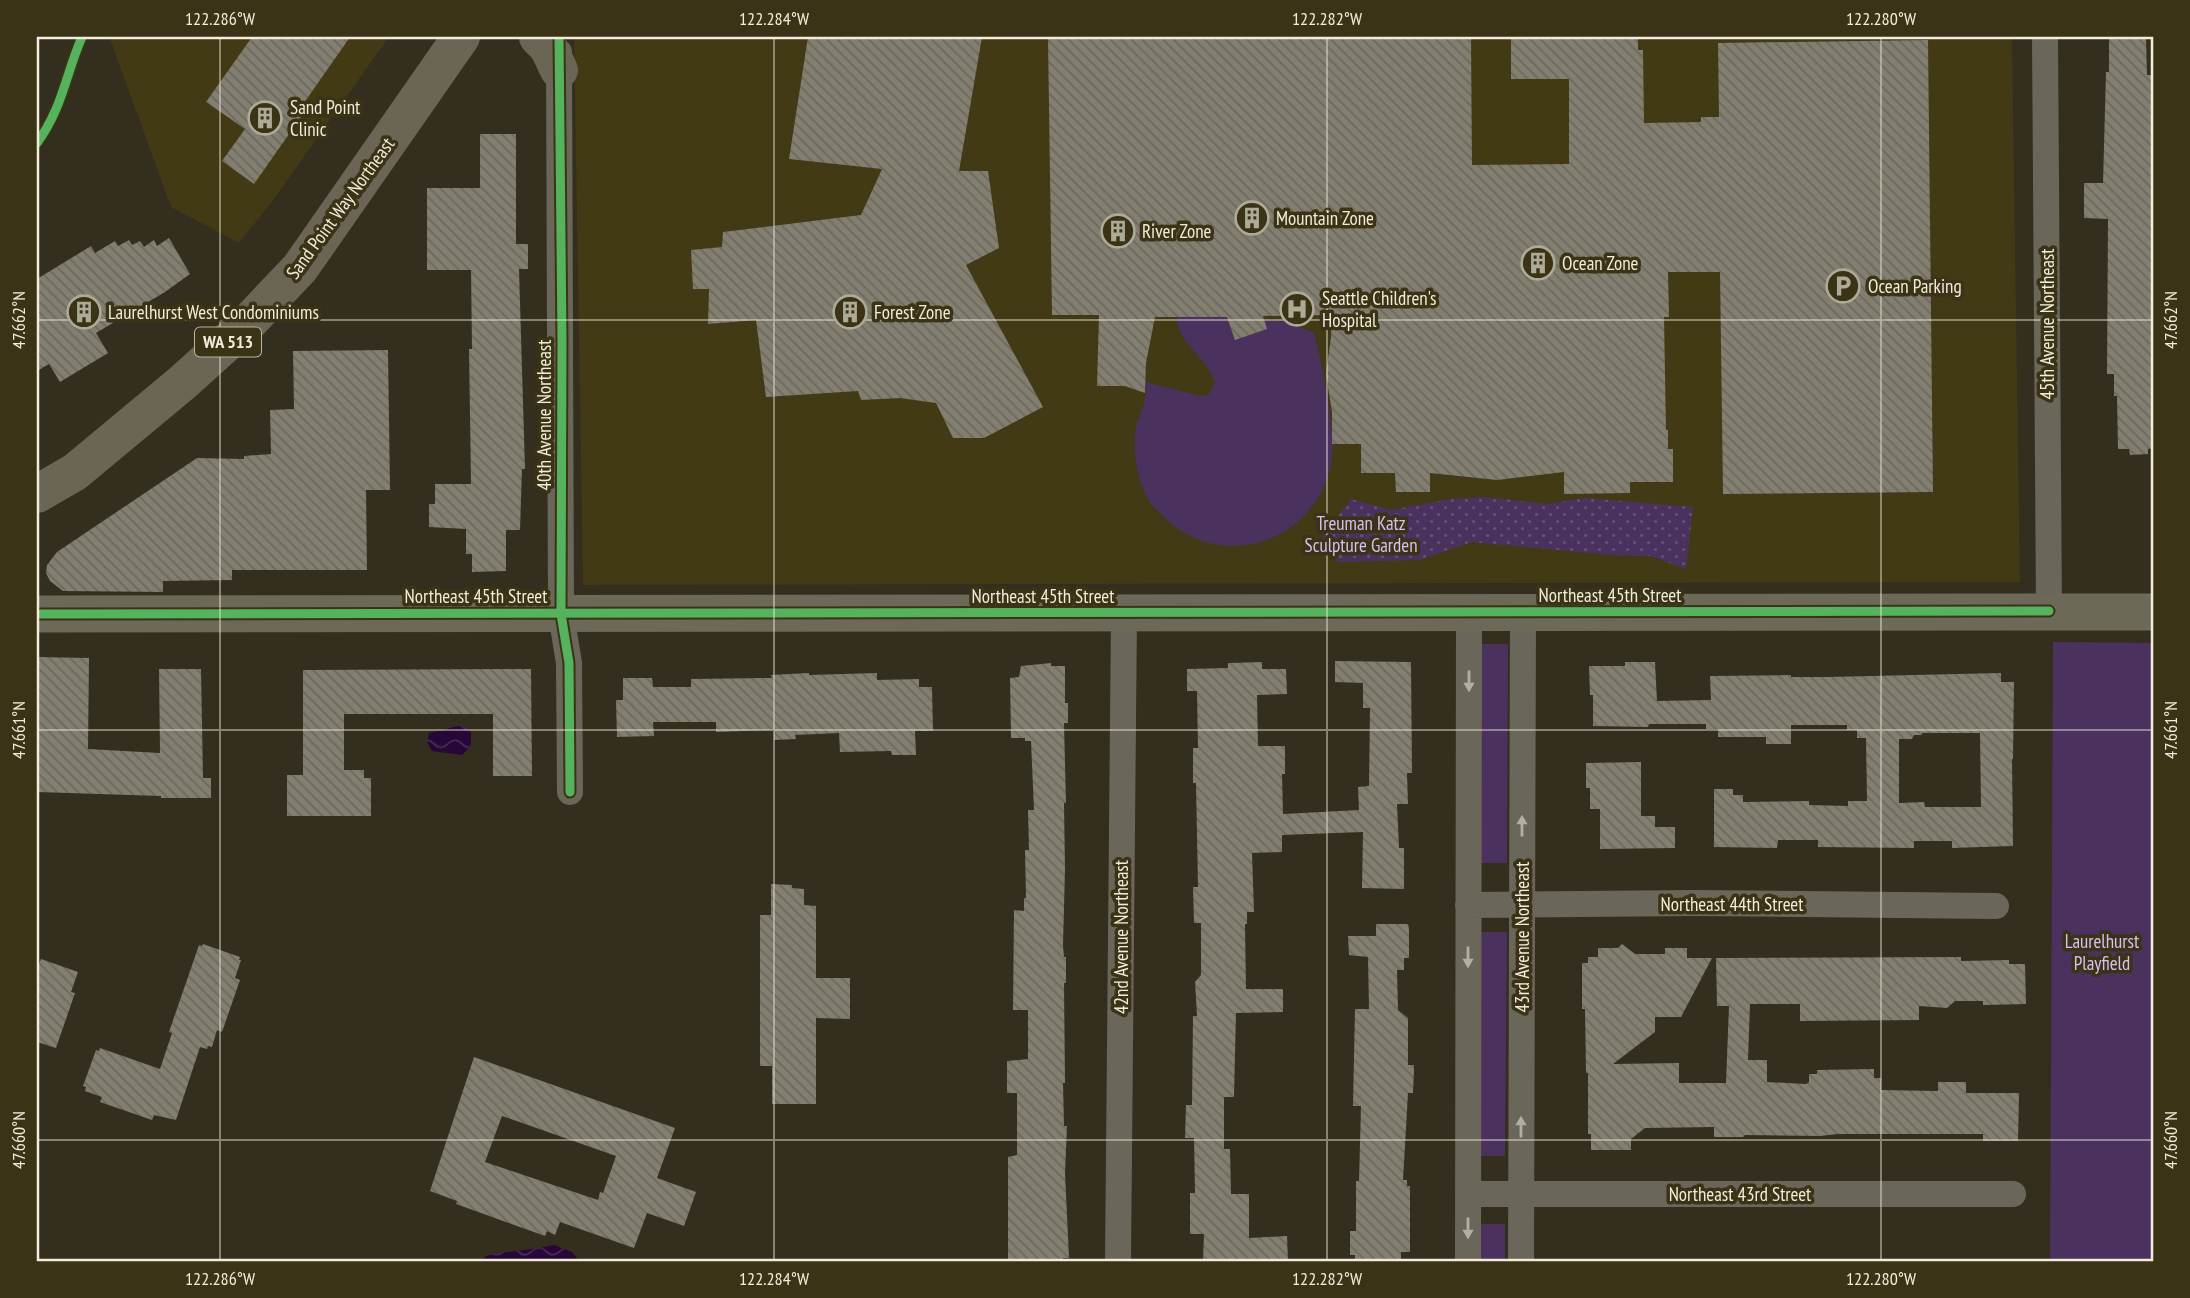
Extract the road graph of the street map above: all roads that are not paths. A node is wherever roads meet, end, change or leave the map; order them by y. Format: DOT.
graph roads {
  1 [pos="538,37"];
  2 [pos="2045,37"];
  3 [pos="466,40"];
  4 [pos="559,53"];
  5 [pos="37,494"];
  6 [pos="2049,611"];
  7 [pos="1469,612"];
  8 [pos="1523,612"];
  9 [pos="2153,612"];
  10 [pos="37,614"];
  11 [pos="561,614"];
  12 [pos="1124,614"];
  13 [pos="570,792"];
  14 [pos="1468,905"];
  15 [pos="1522,905"];
  16 [pos="1996,906"];
  17 [pos="1468,1194"];
  18 [pos="2013,1194"];
  19 [pos="1521,1195"];
  20 [pos="1118,1261"];
  21 [pos="1468,1261"];
  22 [pos="1521,1261"];
  1 -- 4 [label="main road"];
  2 -- 6 [label="street, 45th Avenue Northeast"];
  3 -- 5 [label="main road, Sand Point Way Northeast / WA 513"];
  4 -- 11 [label="street, 40th Avenue Northeast"];
  6 -- 8 [label="street, Northeast 45th Street"];
  6 -- 9 [label="street, Northeast 45th Street"];
  7 -- 8 [label="street, Northeast 45th Street"];
  7 -- 12 [label="street, Northeast 45th Street"];
  7 -- 14 [label="street, one-way"];
  15 -- 8 [label="street, 43rd Avenue Northeast, one-way"];
  10 -- 11 [label="street, Northeast 45th Street"];
  11 -- 12 [label="street, Northeast 45th Street"];
  11 -- 13 [label="street, 40th Avenue Northeast"];
  12 -- 20 [label="street, 42nd Avenue Northeast"];
  14 -- 15 [label="street, Northeast 44th Street"];
  14 -- 17 [label="street, one-way"];
  15 -- 16 [label="street, Northeast 44th Street"];
  19 -- 15 [label="street, 43rd Avenue Northeast, one-way"];
  17 -- 19 [label="street, Northeast 43rd Street"];
  17 -- 21 [label="street, one-way"];
  18 -- 19 [label="street, Northeast 43rd Street"];
  19 -- 22 [label="street, 43rd Avenue Northeast"];
}
